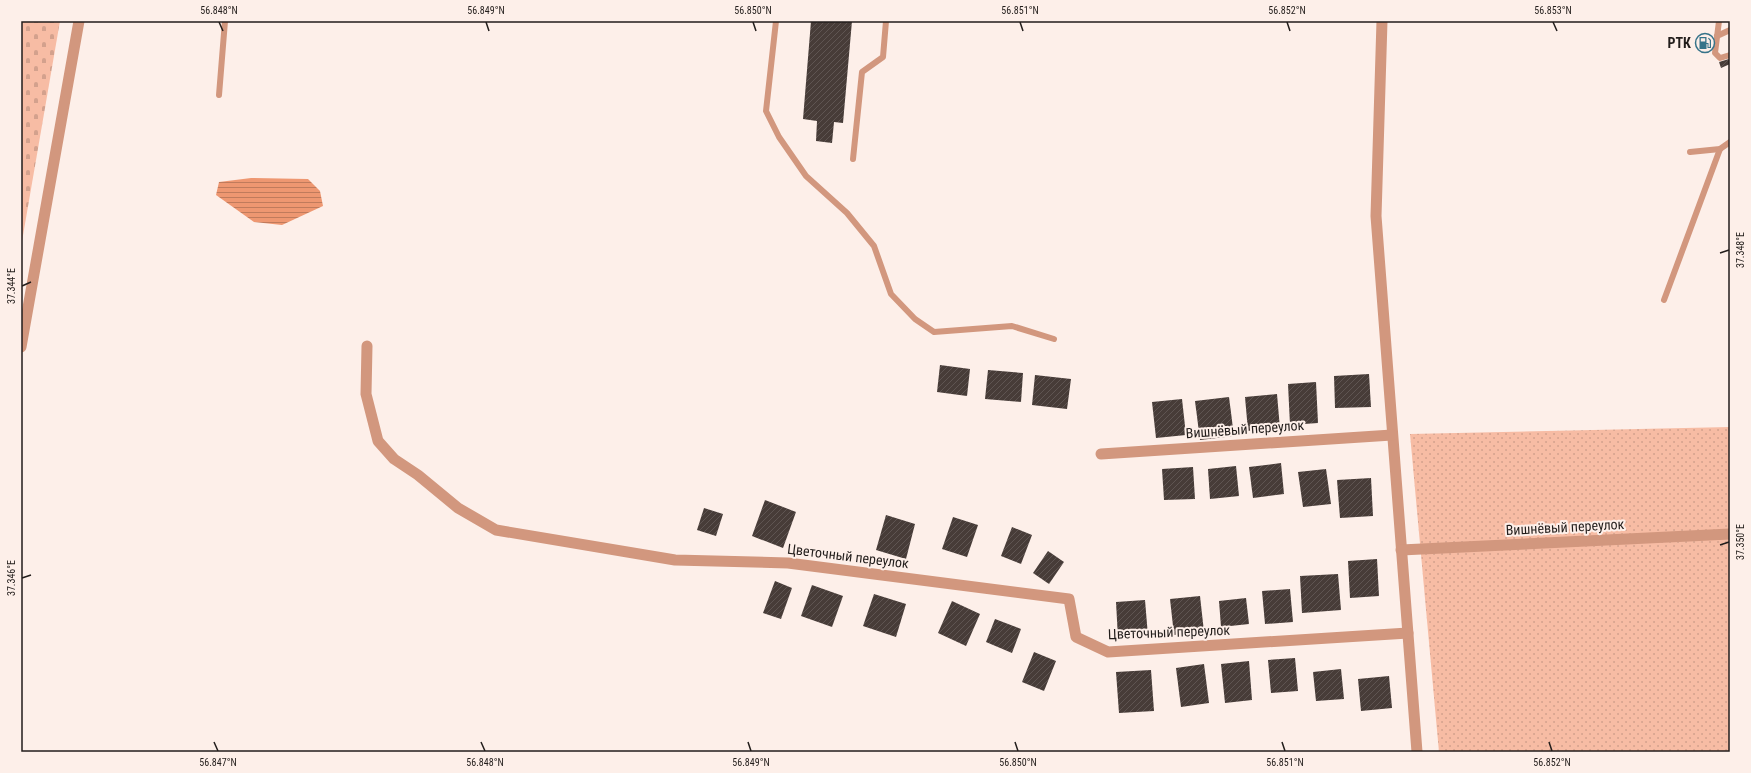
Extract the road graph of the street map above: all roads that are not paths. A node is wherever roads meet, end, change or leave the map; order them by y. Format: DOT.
graph roads {
  1 [pos="78,21"];
  2 [pos="225,21"];
  3 [pos="776,21"];
  4 [pos="886,21"];
  5 [pos="1382,21"];
  6 [pos="1719,21"];
  7 [pos="1730,30"];
  8 [pos="1716,36"];
  9 [pos="1730,55"];
  10 [pos="219,95"];
  11 [pos="1730,142"];
  12 [pos="1720,149"];
  13 [pos="1690,152"];
  14 [pos="853,159"];
  15 [pos="1664,300"];
  16 [pos="1054,339"];
  17 [pos="367,346"];
  18 [pos="21,347"];
  19 [pos="1392,435"];
  20 [pos="1101,454"];
  21 [pos="1730,534"];
  22 [pos="1401,550"];
  23 [pos="1408,633"];
  24 [pos="1417,752"];
  1 -- 18 [label="street"];
  2 -- 10 [label="lane"];
  3 -- 16 [label="lane"];
  4 -- 14 [label="lane"];
  5 -- 19 [label="street"];
  6 -- 8 [label="lane"];
  7 -- 8 [label="lane"];
  8 -- 9 [label="lane"];
  11 -- 12 [label="lane"];
  12 -- 13 [label="lane"];
  12 -- 15 [label="lane"];
  17 -- 23 [label="street, Цветочный переулок"];
  19 -- 20 [label="street, Вишнёвый переулок"];
  19 -- 22 [label="street"];
  21 -- 22 [label="street, Вишнёвый переулок"];
  22 -- 23 [label="street"];
  23 -- 24 [label="street"];
}
